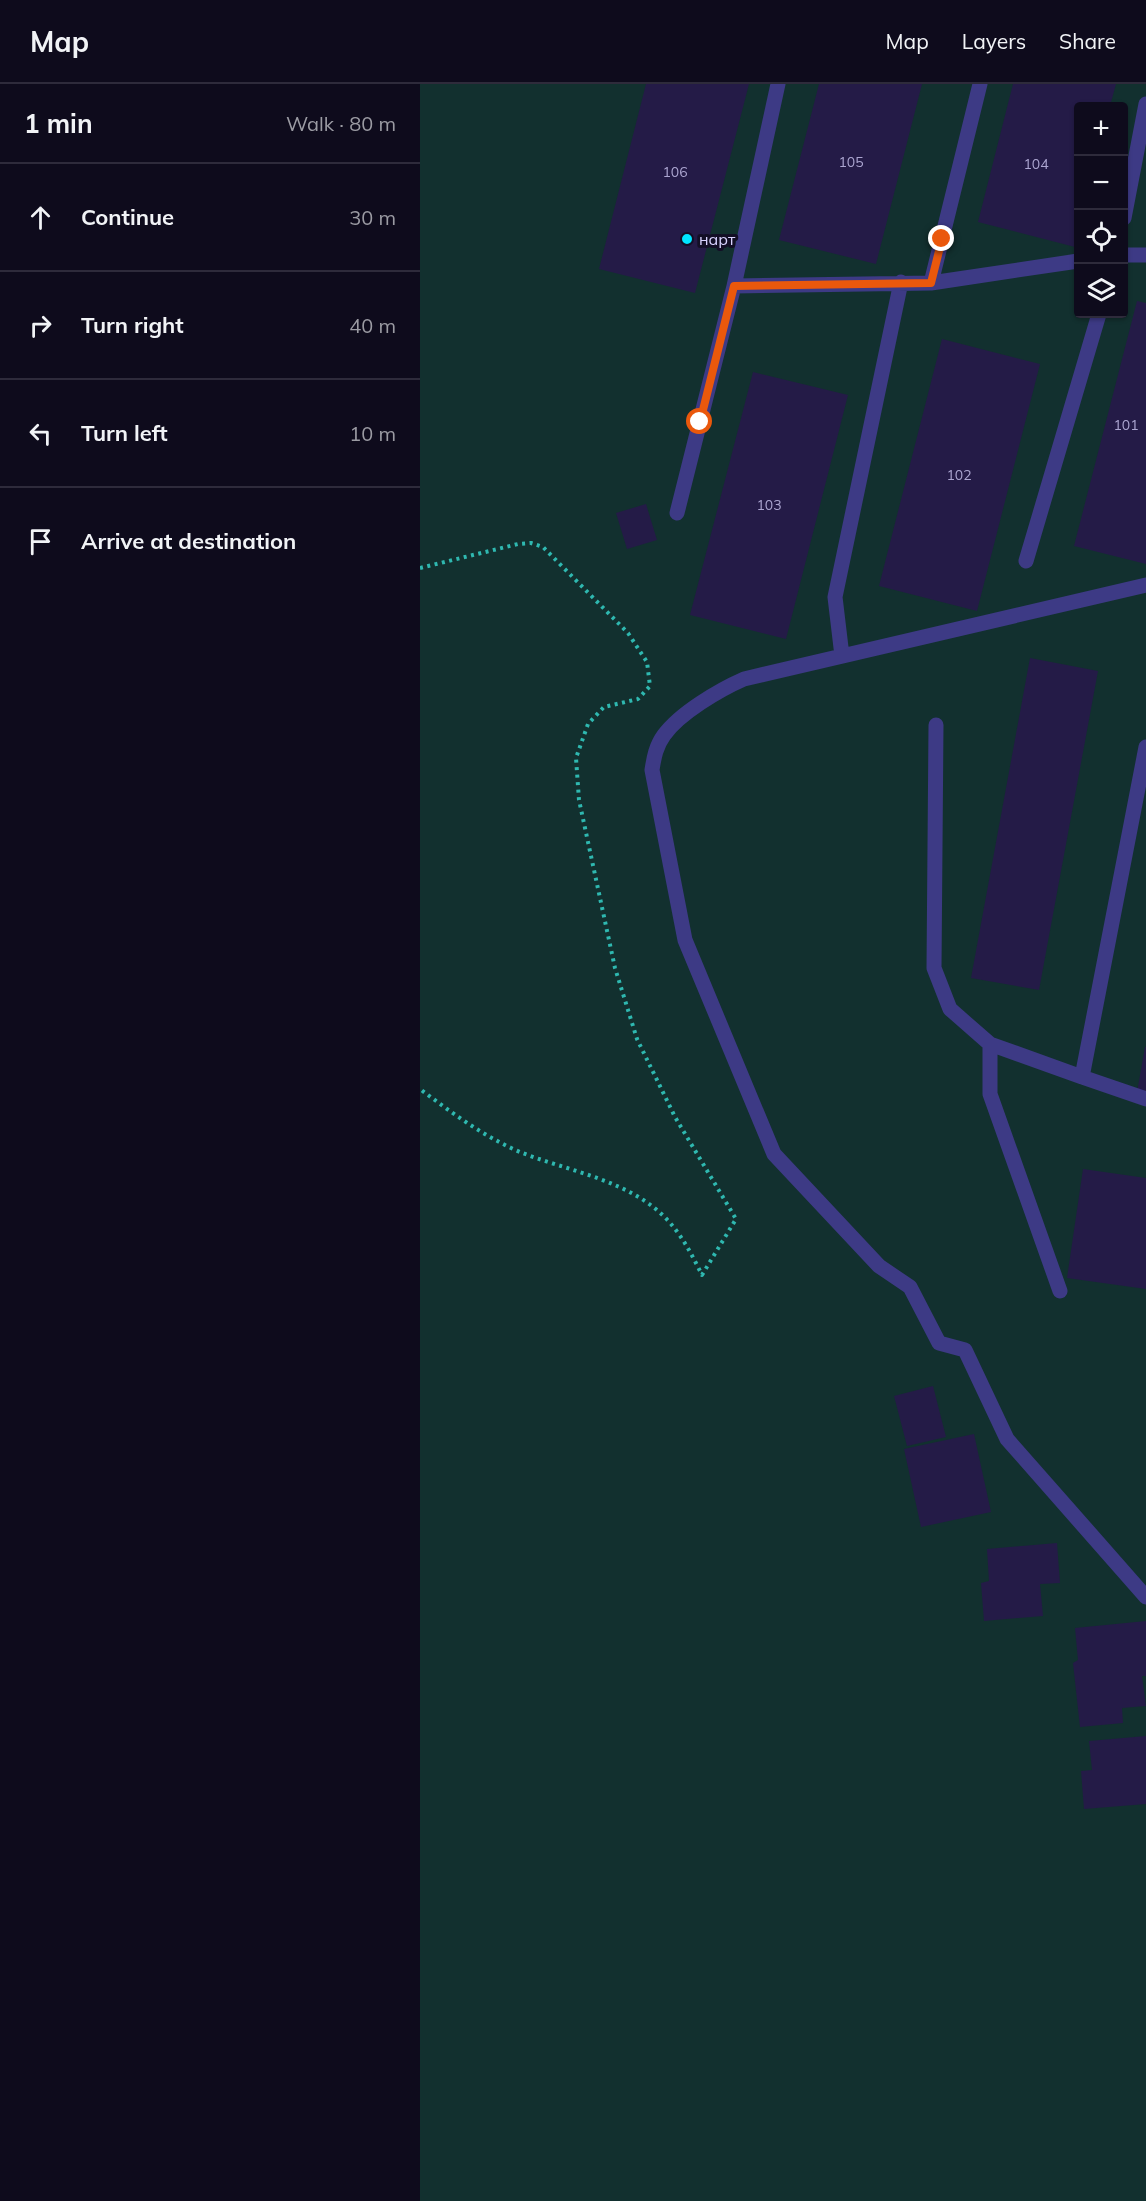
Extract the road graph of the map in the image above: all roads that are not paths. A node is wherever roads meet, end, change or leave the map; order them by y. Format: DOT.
graph roads {
  1 [pos="778,84"];
  2 [pos="981,84"];
  3 [pos="1146,104"];
  4 [pos="1126,210"];
  5 [pos="1128,255"];
  6 [pos="1146,255"];
  7 [pos="1074,262"];
  8 [pos="901,282"];
  9 [pos="931,283"];
  10 [pos="734,286"];
  11 [pos="1098,318"];
  12 [pos="678,513"];
  13 [pos="1026,561"];
  14 [pos="1146,585"];
  15 [pos="842,656"];
  16 [pos="936,725"];
  17 [pos="1146,747"];
  18 [pos="990,1044"];
  19 [pos="1082,1077"];
  20 [pos="1146,1099"];
  21 [pos="1060,1291"];
  22 [pos="1146,1597"];
  1 -- 10 [label="street"];
  2 -- 9 [label="street"];
  3 -- 4 [label="street"];
  5 -- 6 [label="street"];
  7 -- 9 [label="street"];
  8 -- 9 [label="street"];
  8 -- 10 [label="street"];
  8 -- 15 [label="street"];
  10 -- 12 [label="street"];
  11 -- 13 [label="street"];
  14 -- 15 [label="street"];
  15 -- 22 [label="street"];
  16 -- 18 [label="street"];
  17 -- 19 [label="street"];
  18 -- 19 [label="street"];
  18 -- 21 [label="street"];
  19 -- 20 [label="street"];
}
